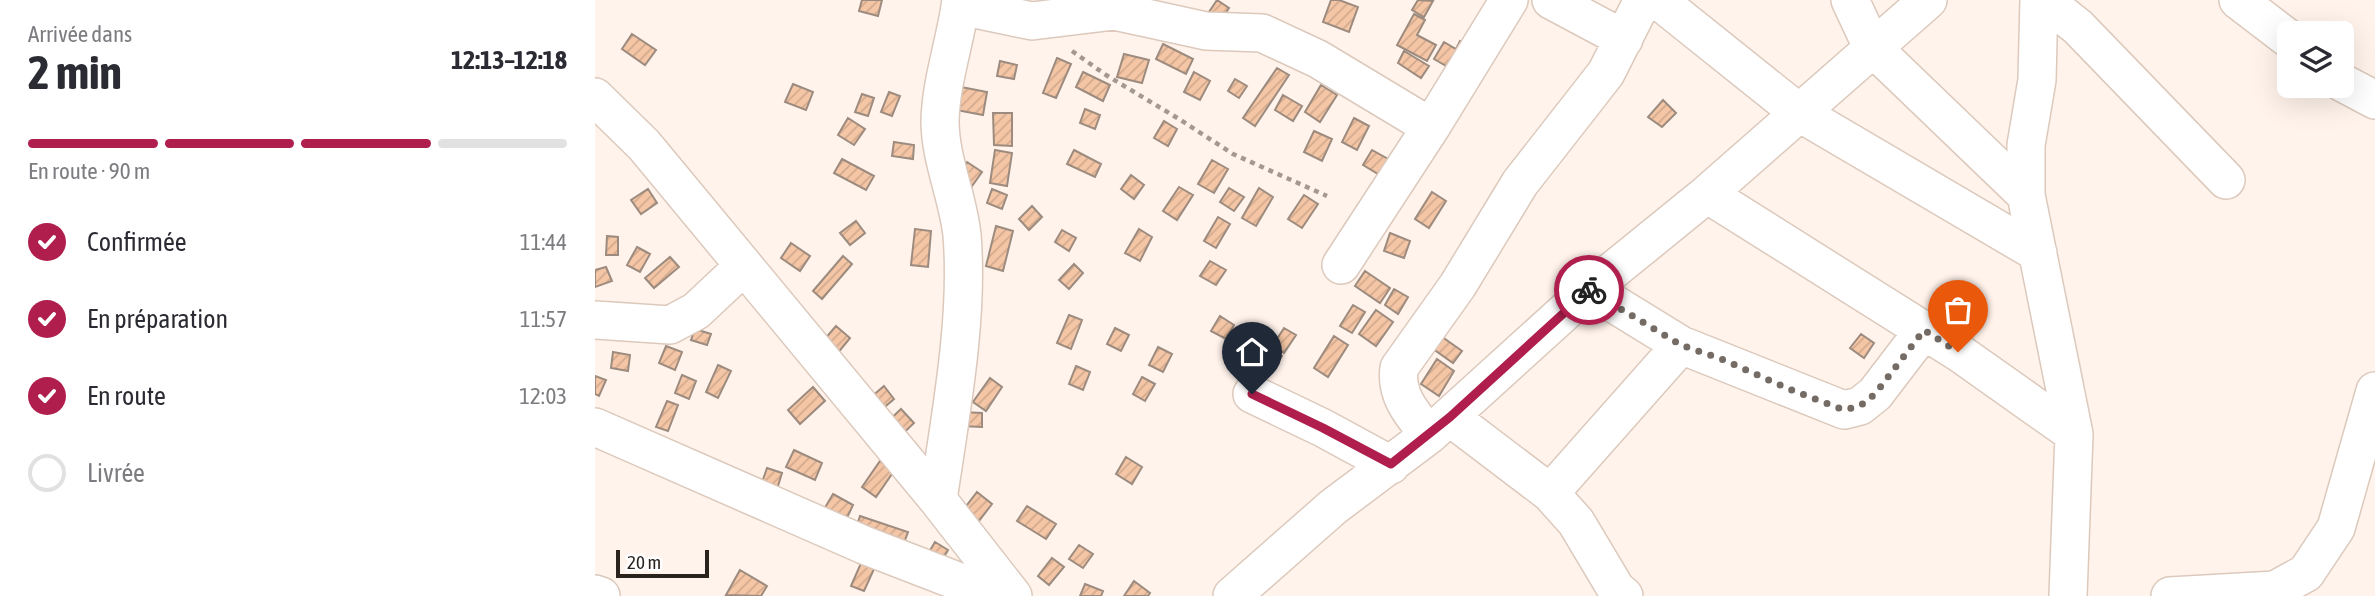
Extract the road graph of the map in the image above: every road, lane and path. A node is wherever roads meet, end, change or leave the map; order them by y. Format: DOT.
graph roads {
  1 [pos="1509,0"];
  2 [pos="1551,0"];
  3 [pos="1643,0"];
  4 [pos="1658,0"];
  5 [pos="1850,0"];
  6 [pos="1928,0"];
  7 [pos="2041,0"];
  8 [pos="2238,0"];
  9 [pos="961,3"];
  10 [pos="1032,21"];
  11 [pos="2277,30"];
  12 [pos="1624,39"];
  13 [pos="1872,47"];
  14 [pos="2354,89"];
  15 [pos="595,97"];
  16 [pos="2375,100"];
  17 [pos="1798,112"];
  18 [pos="1431,127"];
  19 [pos="2226,180"];
  20 [pos="1707,194"];
  21 [pos="2027,195"];
  22 [pos="1327,196"];
  23 [pos="2038,253"];
  24 [pos="1341,265"];
  25 [pos="743,267"];
  26 [pos="1590,289"];
  27 [pos="595,320"];
  28 [pos="1924,330"];
  29 [pos="1681,345"];
  30 [pos="2375,391"];
  31 [pos="1252,394"];
  32 [pos="1440,426"];
  33 [pos="595,427"];
  34 [pos="2074,434"];
  35 [pos="1391,464"];
  36 [pos="1550,493"];
  37 [pos="938,500"];
  38 [pos="595,594"];
  39 [pos="1616,594"];
  40 [pos="601,596"];
  41 [pos="996,596"];
  42 [pos="1013,596"];
  43 [pos="1232,596"];
  44 [pos="2068,596"];
  45 [pos="2170,596"];
  1 -- 18 [label="street"];
  2 -- 12 [label="street"];
  3 -- 12 [label="street"];
  4 -- 17 [label="street"];
  5 -- 13 [label="street"];
  6 -- 13 [label="street"];
  7 -- 19 [label="street"];
  7 -- 21 [label="street"];
  8 -- 11 [label="street"];
  9 -- 10 [label="street"];
  9 -- 37 [label="street"];
  10 -- 18 [label="street"];
  10 -- 22 [label="path"];
  12 -- 32 [label="street"];
  13 -- 17 [label="street"];
  13 -- 21 [label="street"];
  14 -- 16 [label="street"];
  15 -- 25 [label="street"];
  17 -- 20 [label="street"];
  17 -- 23 [label="street"];
  18 -- 24 [label="street"];
  20 -- 26 [label="street"];
  20 -- 28 [label="street"];
  21 -- 23 [label="street"];
  23 -- 34 [label="street"];
  25 -- 27 [label="street"];
  25 -- 37 [label="street"];
  26 -- 29 [label="street"];
  26 -- 32 [label="street"];
  28 -- 29 [label="street"];
  28 -- 34 [label="street"];
  29 -- 36 [label="street"];
  30 -- 45 [label="street"];
  31 -- 35 [label="street"];
  32 -- 35 [label="street"];
  32 -- 36 [label="street"];
  33 -- 41 [label="street"];
  34 -- 44 [label="street"];
  35 -- 43 [label="street"];
  36 -- 39 [label="street"];
  37 -- 42 [label="street"];
  38 -- 40 [label="street"];
}
